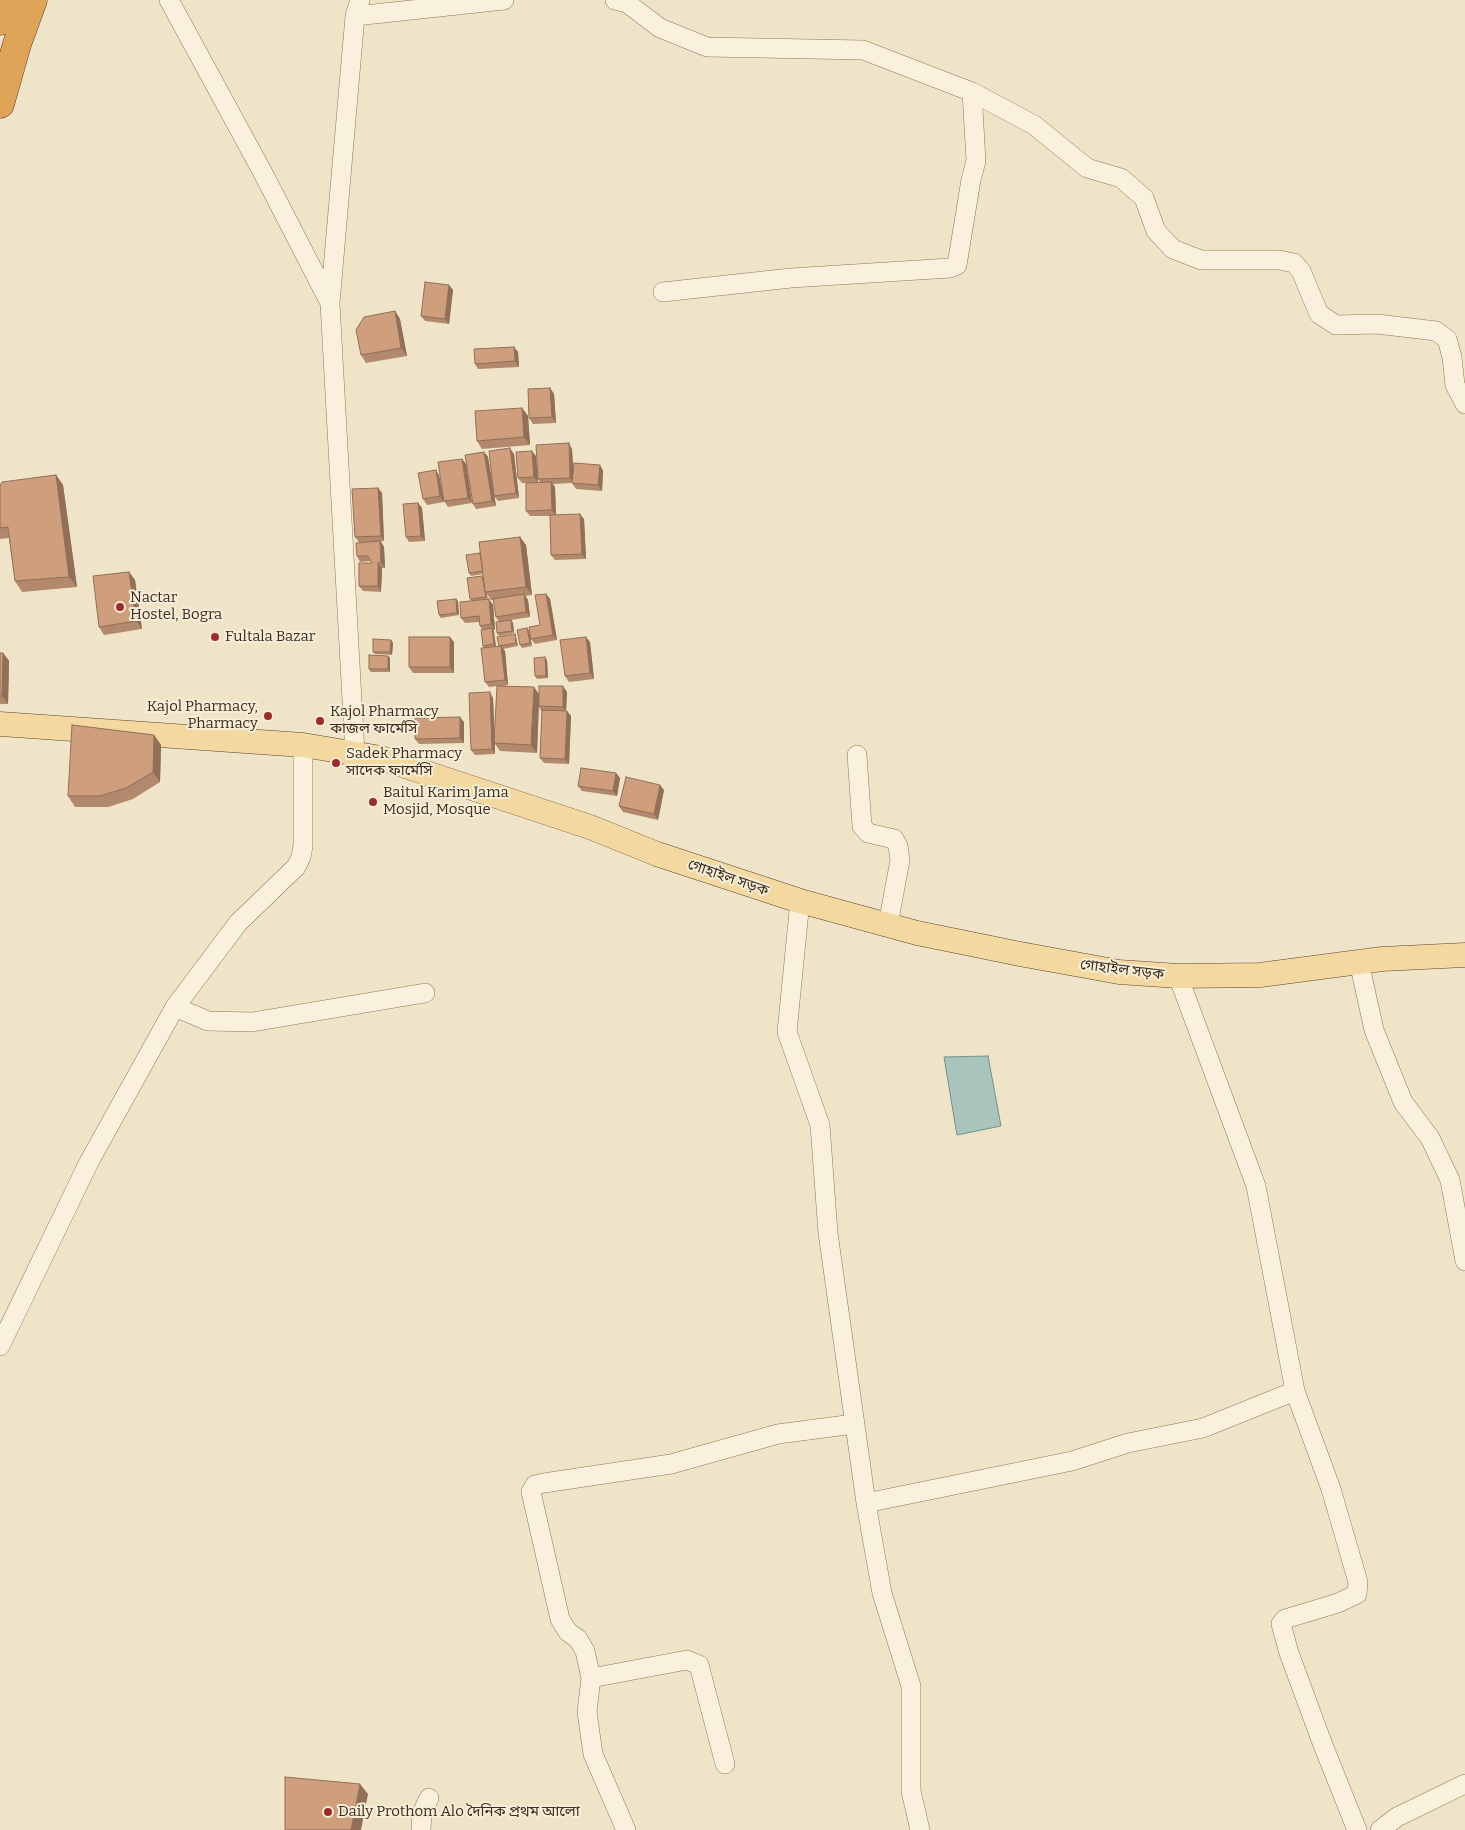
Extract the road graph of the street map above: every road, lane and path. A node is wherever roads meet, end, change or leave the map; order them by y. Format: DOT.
graph roads {
  1 [pos="8,0"];
  2 [pos="32,0"];
  3 [pos="169,0"];
  4 [pos="504,0"];
  5 [pos="615,0"];
  6 [pos="358,8"];
  7 [pos="0,21"];
  8 [pos="972,92"];
  9 [pos="0,104"];
  10 [pos="663,292"];
  11 [pos="330,303"];
  12 [pos="1465,404"];
  13 [pos="0,724"];
  14 [pos="303,745"];
  15 [pos="355,754"];
  16 [pos="857,755"];
  17 [pos="800,901"];
  18 [pos="888,925"];
  19 [pos="1465,955"];
  20 [pos="1359,962"];
  21 [pos="1178,976"];
  22 [pos="425,993"];
  23 [pos="175,1007"];
  24 [pos="1465,1260"];
  25 [pos="0,1346"];
  26 [pos="1295,1391"];
  27 [pos="854,1424"];
  28 [pos="866,1503"];
  29 [pos="591,1678"];
  30 [pos="725,1764"];
  31 [pos="1465,1784"];
  32 [pos="429,1798"];
  33 [pos="421,1830"];
  34 [pos="626,1830"];
  35 [pos="920,1830"];
  36 [pos="1357,1830"];
  37 [pos="1380,1830"];
  1 -- 7 [label="highway"];
  2 -- 9 [label="highway"];
  3 -- 11 [label="street"];
  4 -- 6 [label="street"];
  5 -- 8 [label="street"];
  6 -- 11 [label="street"];
  8 -- 10 [label="street"];
  8 -- 12 [label="street"];
  11 -- 15 [label="street"];
  13 -- 14 [label="main road, গোহাইল সড়ক"];
  14 -- 15 [label="main road, গোহাইল সড়ক"];
  14 -- 23 [label="street"];
  15 -- 17 [label="main road, গোহাইল সড়ক"];
  16 -- 18 [label="street"];
  17 -- 18 [label="main road, গোহাইল সড়ক"];
  17 -- 27 [label="street"];
  18 -- 21 [label="main road, গোহাইল সড়ক"];
  19 -- 20 [label="main road, গোহাইল সড়ক"];
  20 -- 21 [label="main road, গোহাইল সড়ক"];
  20 -- 24 [label="street"];
  21 -- 26 [label="street"];
  22 -- 23 [label="street"];
  23 -- 25 [label="street"];
  26 -- 28 [label="street"];
  26 -- 36 [label="street"];
  27 -- 28 [label="street"];
  27 -- 29 [label="street"];
  28 -- 35 [label="street"];
  29 -- 30 [label="street"];
  29 -- 34 [label="street"];
  31 -- 37 [label="street"];
  32 -- 33 [label="street"];
}
